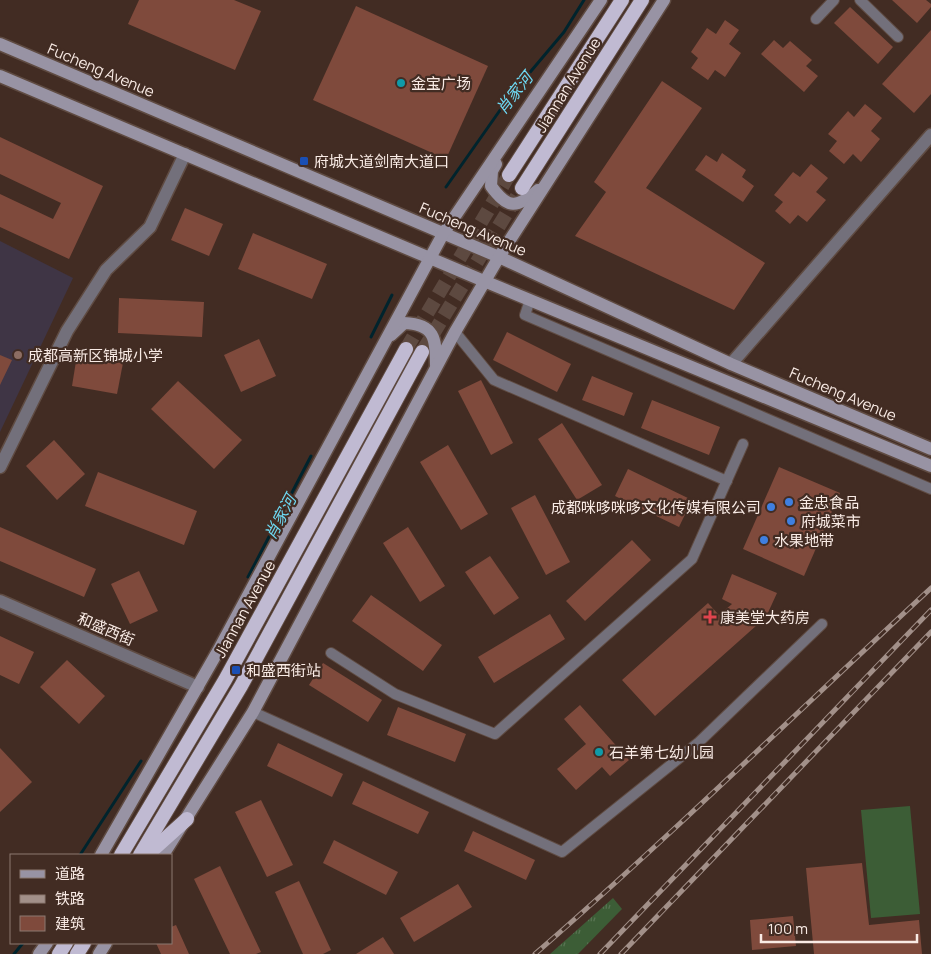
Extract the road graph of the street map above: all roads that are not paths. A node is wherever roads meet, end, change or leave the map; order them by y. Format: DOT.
graph roads {
  1 [pos="602,0"];
  2 [pos="622,0"];
  3 [pos="642,0"];
  4 [pos="664,0"];
  5 [pos="834,0"];
  6 [pos="860,0"];
  7 [pos="816,19"];
  8 [pos="898,37"];
  9 [pos="0,44"];
  10 [pos="0,76"];
  11 [pos="931,135"];
  12 [pos="501,150"];
  13 [pos="186,154"];
  14 [pos="509,174"];
  15 [pos="549,181"];
  16 [pos="522,188"];
  17 [pos="443,234"];
  18 [pos="499,257"];
  19 [pos="430,258"];
  20 [pos="484,281"];
  21 [pos="530,300"];
  22 [pos="455,332"];
  23 [pos="383,343"];
  24 [pos="406,349"];
  25 [pos="422,352"];
  26 [pos="730,364"];
  27 [pos="436,367"];
  28 [pos="743,444"];
  29 [pos="931,449"];
  30 [pos="931,466"];
  31 [pos="0,467"];
  32 [pos="727,481"];
  33 [pos="931,489"];
  34 [pos="0,601"];
  35 [pos="822,624"];
  36 [pos="331,654"];
  37 [pos="198,687"];
  38 [pos="253,712"];
  39 [pos="187,819"];
  40 [pos="122,852"];
  41 [pos="102,854"];
  42 [pos="141,854"];
  43 [pos="148,854"];
  44 [pos="164,854"];
  1 -- 12 [label="main road"];
  2 -- 14 [label="highway, Jiannan Avenue"];
  3 -- 16 [label="highway, Jiannan Avenue"];
  4 -- 15 [label="main road"];
  5 -- 7 [label="street"];
  6 -- 8 [label="street"];
  9 -- 17 [label="main road, Fucheng Avenue"];
  10 -- 13 [label="main road"];
  11 -- 26 [label="street"];
  12 -- 15 [label="main road"];
  12 -- 17 [label="main road"];
  13 -- 19 [label="main road"];
  13 -- 31 [label="street"];
  15 -- 18 [label="main road"];
  17 -- 18 [label="main road, Fucheng Avenue"];
  17 -- 19 [label="main road"];
  18 -- 20 [label="main road"];
  18 -- 26 [label="main road, Fucheng Avenue"];
  19 -- 20 [label="main road"];
  19 -- 23 [label="main road"];
  20 -- 21 [label="main road"];
  20 -- 22 [label="main road"];
  21 -- 30 [label="main road"];
  21 -- 33 [label="street"];
  22 -- 27 [label="main road"];
  22 -- 32 [label="street"];
  23 -- 27 [label="main road"];
  23 -- 37 [label="main road"];
  24 -- 40 [label="highway, Jiannan Avenue"];
  25 -- 42 [label="highway"];
  26 -- 29 [label="main road, Fucheng Avenue"];
  27 -- 38 [label="main road"];
  28 -- 32 [label="street"];
  32 -- 36 [label="street"];
  34 -- 37 [label="street, 和盛西街"];
  35 -- 38 [label="street"];
  37 -- 41 [label="main road"];
  38 -- 39 [label="main road"];
  39 -- 43 [label="highway"];
  39 -- 44 [label="main road"];
}
